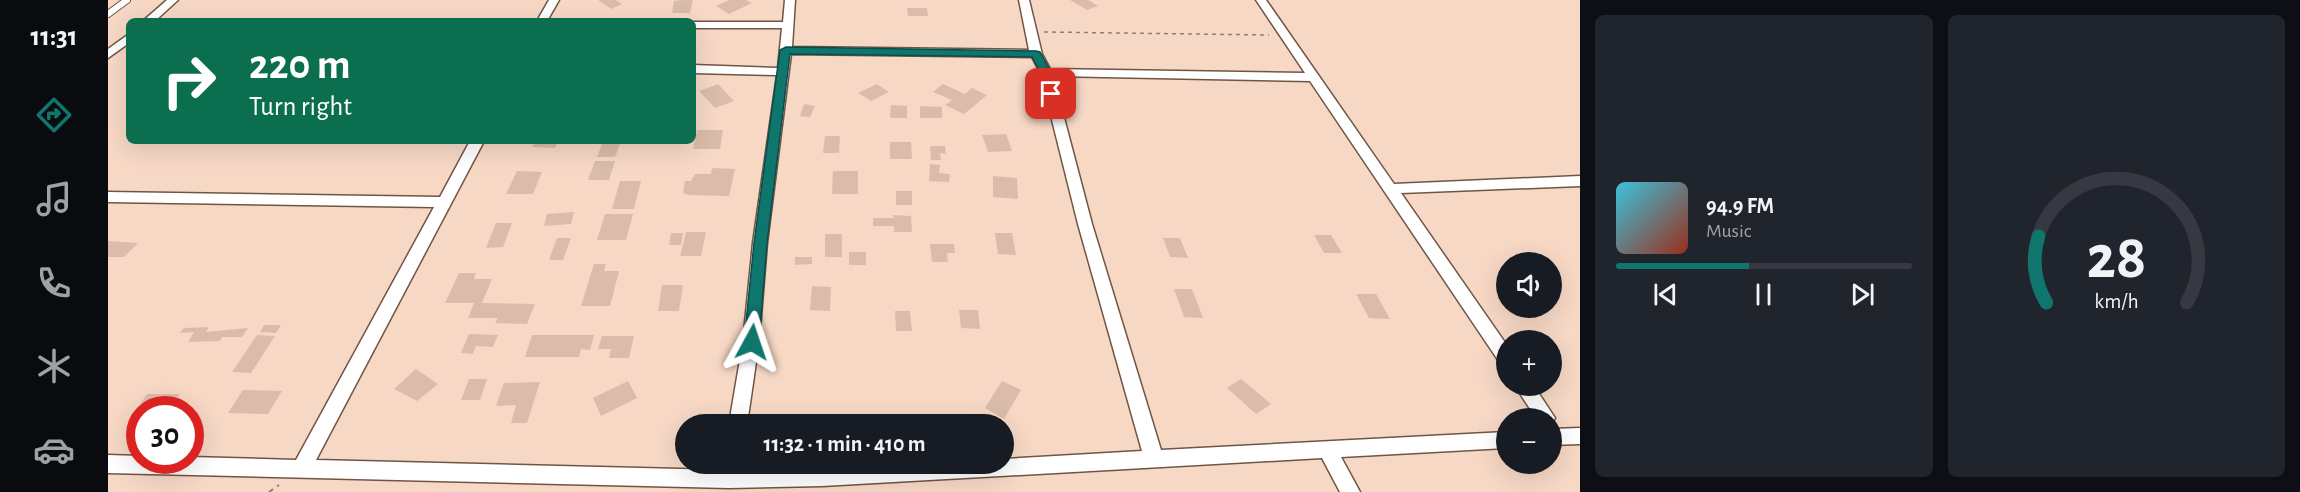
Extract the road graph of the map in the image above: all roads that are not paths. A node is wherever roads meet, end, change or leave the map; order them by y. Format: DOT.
graph roads {
  1 [pos="127,0"];
  2 [pos="173,0"];
  3 [pos="554,0"];
  4 [pos="790,0"];
  5 [pos="1024,0"];
  6 [pos="1261,0"];
  7 [pos="108,14"];
  8 [pos="152,18"];
  9 [pos="545,18"];
  10 [pos="696,25"];
  11 [pos="788,25"];
  12 [pos="126,41"];
  13 [pos="786,50"];
  14 [pos="1036,54"];
  15 [pos="108,55"];
  16 [pos="696,69"];
  17 [pos="782,72"];
  18 [pos="1046,72"];
  19 [pos="1313,77"];
  20 [pos="475,144"];
  21 [pos="1580,181"];
  22 [pos="1392,189"];
  23 [pos="108,197"];
  24 [pos="444,202"];
  25 [pos="1496,343"];
  26 [pos="740,414"];
  27 [pos="1562,434"];
  28 [pos="1580,436"];
  29 [pos="1496,441"];
  30 [pos="1327,449"];
  31 [pos="1154,459"];
  32 [pos="108,464"];
  33 [pos="1014,467"];
  34 [pos="301,469"];
  35 [pos="675,471"];
  36 [pos="776,474"];
  37 [pos="877,474"];
  38 [pos="1350,492"];
  1 -- 7 [label="lane"];
  2 -- 8 [label="street"];
  3 -- 9 [label="street"];
  4 -- 11 [label="street"];
  5 -- 14 [label="street"];
  6 -- 19 [label="street"];
  10 -- 11 [label="street"];
  11 -- 13 [label="street"];
  12 -- 15 [label="street"];
  13 -- 14 [label="street"];
  13 -- 17 [label="street"];
  14 -- 18 [label="street"];
  16 -- 17 [label="street"];
  17 -- 26 [label="street"];
  18 -- 19 [label="street"];
  18 -- 31 [label="street"];
  19 -- 22 [label="street"];
  20 -- 24 [label="street"];
  21 -- 22 [label="street"];
  22 -- 25 [label="street"];
  23 -- 24 [label="street"];
  24 -- 34 [label="street"];
  27 -- 28 [label="street"];
  29 -- 30 [label="street"];
  30 -- 31 [label="street"];
  30 -- 38 [label="street"];
  31 -- 33 [label="street"];
  32 -- 34 [label="street"];
  34 -- 35 [label="street"];
  36 -- 37 [label="street"];
}
